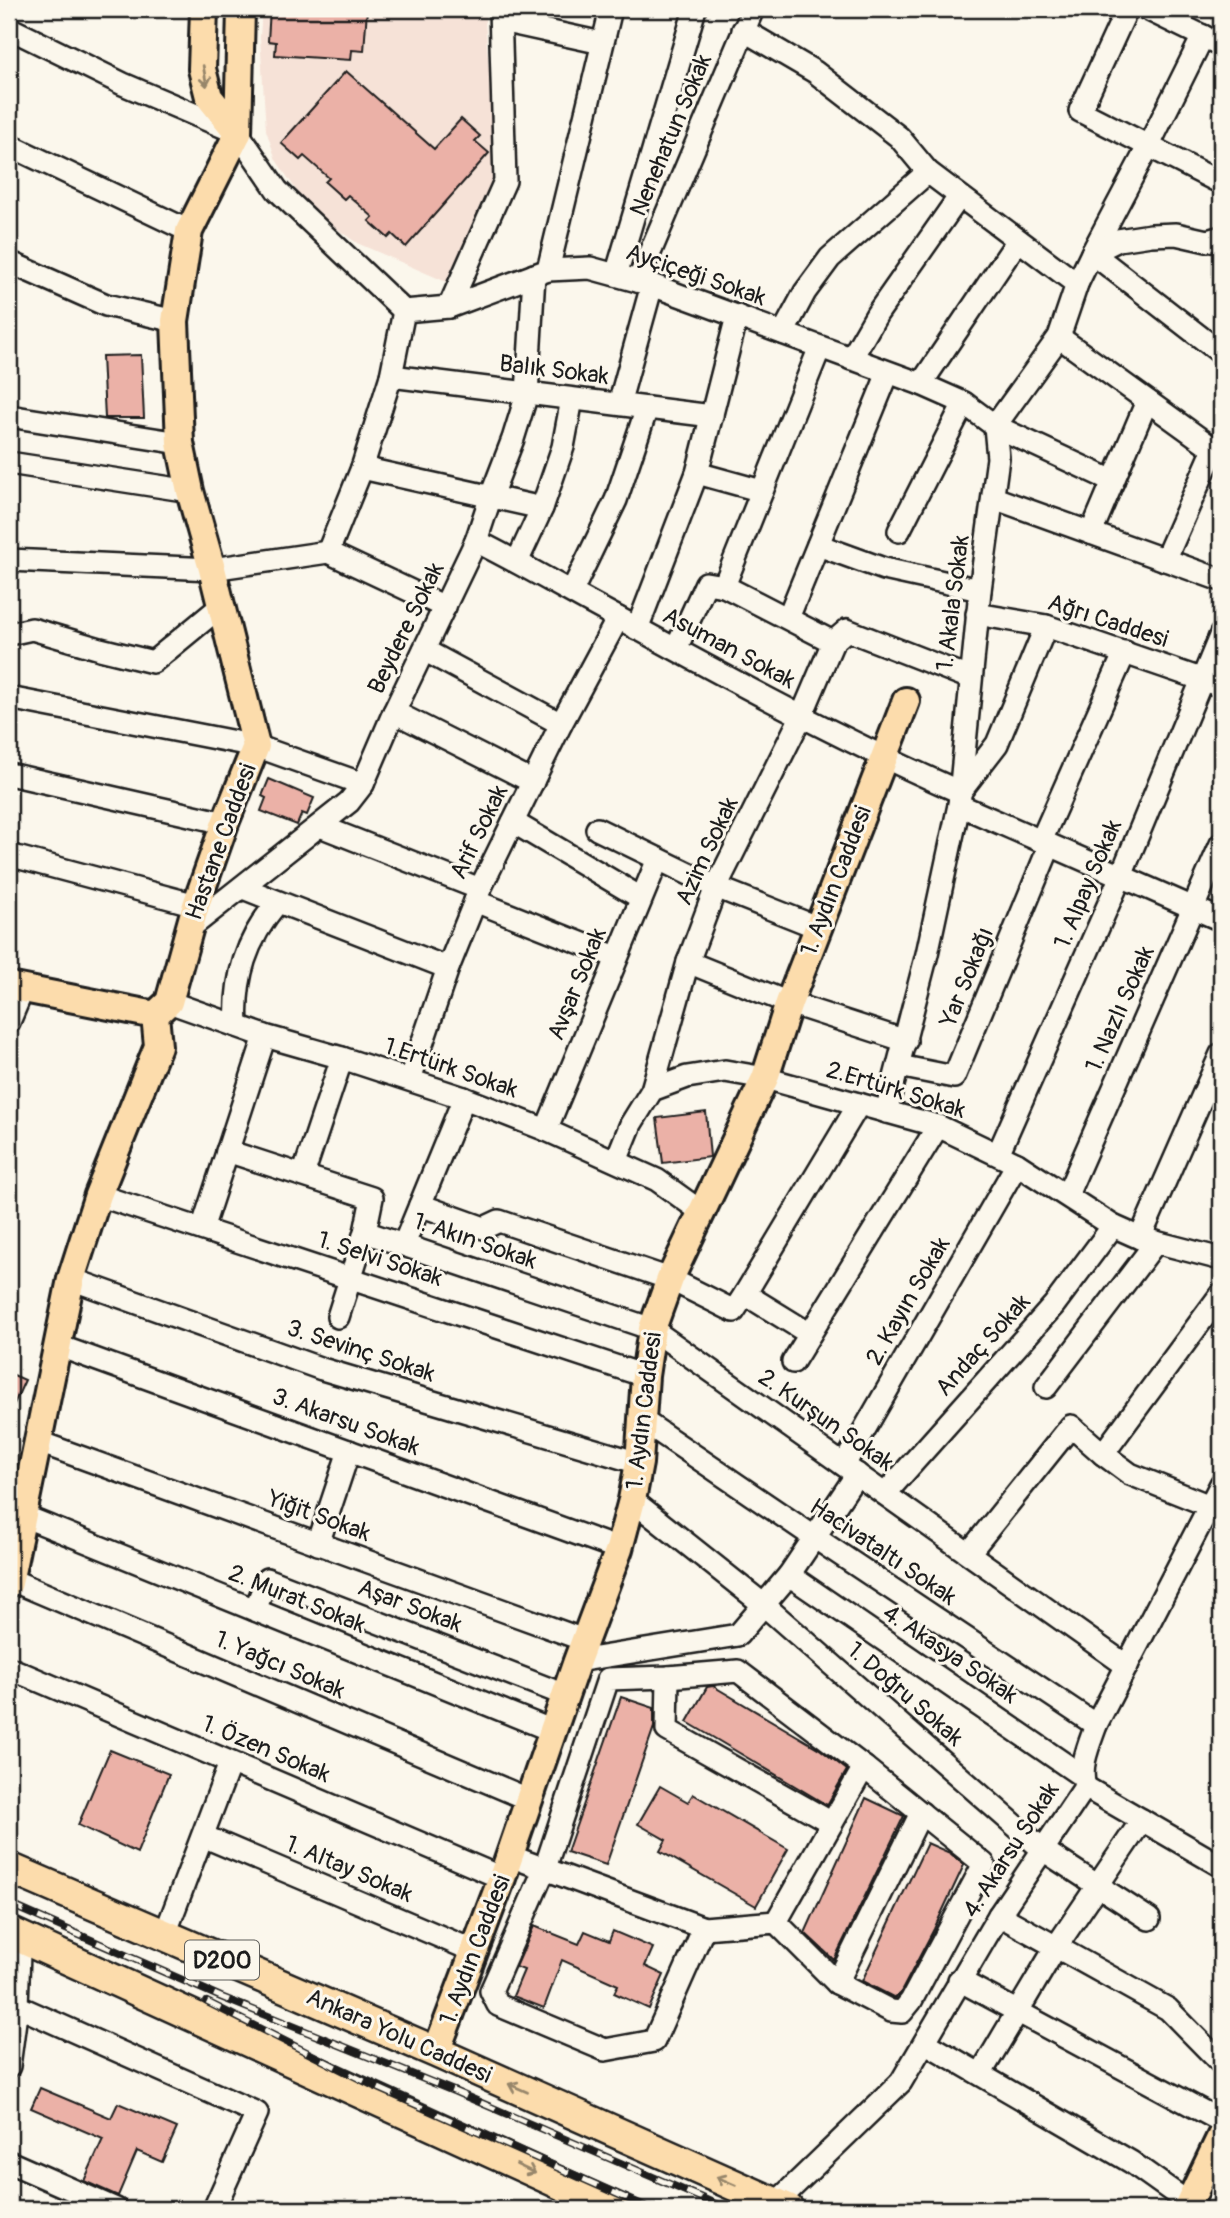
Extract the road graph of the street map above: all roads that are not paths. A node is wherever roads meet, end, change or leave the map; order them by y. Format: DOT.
graph roads {
  1 [pos="204,9"];
  2 [pos="241,9"];
  3 [pos="611,9"];
  4 [pos="695,9"];
  5 [pos="753,9"];
  6 [pos="1127,9"];
  7 [pos="1147,9"];
  8 [pos="501,15"];
  9 [pos="9,28"];
  10 [pos="743,30"];
  11 [pos="1212,40"];
  12 [pos="602,44"];
  13 [pos="238,133"];
  14 [pos="9,145"];
  15 [pos="1149,145"];
  16 [pos="928,173"];
  17 [pos="1218,174"];
  18 [pos="959,197"];
  19 [pos="189,231"];
  20 [pos="1018,240"];
  21 [pos="1217,243"];
  22 [pos="1092,253"];
  23 [pos="10,270"];
  24 [pos="541,272"];
  25 [pos="616,275"];
  26 [pos="645,283"];
  27 [pos="1077,284"];
  28 [pos="449,307"];
  29 [pos="404,311"];
  30 [pos="737,316"];
  31 [pos="175,321"];
  32 [pos="783,332"];
  33 [pos="1059,338"];
  34 [pos="820,347"];
  35 [pos="1221,353"];
  36 [pos="851,359"];
  37 [pos="888,373"];
  38 [pos="391,376"];
  39 [pos="921,384"];
  40 [pos="527,394"];
  41 [pos="572,399"];
  42 [pos="1147,401"];
  43 [pos="964,403"];
  44 [pos="619,404"];
  45 [pos="647,408"];
  46 [pos="9,416"];
  47 [pos="712,416"];
  48 [pos="995,426"];
  49 [pos="180,443"];
  50 [pos="1218,451"];
  51 [pos="9,463"];
  52 [pos="362,468"];
  53 [pos="697,472"];
  54 [pos="1113,481"];
  55 [pos="190,491"];
  56 [pos="762,491"];
  57 [pos="491,496"];
  58 [pos="994,498"];
  59 [pos="542,508"];
  60 [pos="899,531"];
  61 [pos="1091,533"];
  62 [pos="476,541"];
  63 [pos="818,545"];
  64 [pos="328,552"];
  65 [pos="9,560"];
  66 [pos="1165,560"];
  67 [pos="517,562"];
  68 [pos="212,569"];
  69 [pos="1221,580"];
  70 [pos="724,586"];
  71 [pos="980,590"];
  72 [pos="572,591"];
  73 [pos="221,606"];
  74 [pos="445,607"];
  75 [pos="977,614"];
  76 [pos="618,618"];
  77 [pos="788,618"];
  78 [pos="1046,626"];
  79 [pos="637,629"];
  80 [pos="9,634"];
  81 [pos="1221,634"];
  82 [pos="833,642"];
  83 [pos="676,649"];
  84 [pos="424,650"];
  85 [pos="1125,652"];
  86 [pos="971,678"];
  87 [pos="1211,683"];
  88 [pos="9,698"];
  89 [pos="906,701"];
  90 [pos="394,712"];
  91 [pos="801,717"];
  92 [pos="561,724"];
  93 [pos="256,746"];
  94 [pos="883,758"];
  95 [pos="9,774"];
  96 [pos="533,782"];
  97 [pos="363,784"];
  98 [pos="960,798"];
  99 [pos="513,822"];
  100 [pos="225,823"];
  101 [pos="320,826"];
  102 [pos="597,829"];
  103 [pos="1045,843"];
  104 [pos="1221,844"];
  105 [pos="9,855"];
  106 [pos="658,859"];
  107 [pos="1121,876"];
  108 [pos="716,887"];
  109 [pos="243,888"];
  110 [pos="477,895"];
  111 [pos="641,898"];
  112 [pos="277,902"];
  113 [pos="1193,908"];
  114 [pos="193,916"];
  115 [pos="1221,920"];
  116 [pos="818,928"];
  117 [pos="616,957"];
  118 [pos="688,962"];
  119 [pos="449,968"];
  120 [pos="16,987"];
  121 [pos="789,1003"];
  122 [pos="162,1008"];
  123 [pos="9,1022"];
  124 [pos="237,1027"];
  125 [pos="265,1036"];
  126 [pos="906,1041"];
  127 [pos="1221,1054"];
  128 [pos="342,1058"];
  129 [pos="899,1066"];
  130 [pos="765,1078"];
  131 [pos="410,1079"];
  132 [pos="652,1090"];
  133 [pos="464,1098"];
  134 [pos="859,1104"];
  135 [pos="886,1112"];
  136 [pos="939,1126"];
  137 [pos="546,1130"];
  138 [pos="227,1151"];
  139 [pos="1008,1159"];
  140 [pos="616,1161"];
  141 [pos="303,1175"];
  142 [pos="98,1195"];
  143 [pos="1067,1195"];
  144 [pos="420,1205"];
  145 [pos="703,1213"];
  146 [pos="1113,1226"];
  147 [pos="202,1229"];
  148 [pos="365,1232"];
  149 [pos="1148,1240"];
  150 [pos="404,1244"];
  151 [pos="1220,1255"];
  152 [pos="351,1277"];
  153 [pos="71,1279"];
  154 [pos="670,1279"];
  155 [pos="745,1294"];
  156 [pos="1221,1294"];
  157 [pos="338,1317"];
  158 [pos="652,1329"];
  159 [pos="810,1334"];
  160 [pos="56,1345"];
  161 [pos="793,1362"];
  162 [pos="645,1376"];
  163 [pos="1046,1387"];
  164 [pos="642,1420"];
  165 [pos="36,1441"];
  166 [pos="349,1451"];
  167 [pos="1103,1454"];
  168 [pos="639,1463"];
  169 [pos="850,1470"];
  170 [pos="1221,1484"];
  171 [pos="886,1494"];
  172 [pos="632,1500"];
  173 [pos="1210,1506"];
  174 [pos="21,1516"];
  175 [pos="814,1537"];
  176 [pos="318,1544"];
  177 [pos="618,1549"];
  178 [pos="969,1553"];
  179 [pos="789,1575"];
  180 [pos="9,1581"];
  181 [pos="764,1605"];
  182 [pos="255,1610"];
  183 [pos="580,1651"];
  184 [pos="1127,1665"];
  185 [pos="9,1668"];
  186 [pos="668,1678"];
  187 [pos="565,1695"];
  188 [pos="1096,1725"];
  189 [pos="552,1731"];
  190 [pos="230,1763"];
  191 [pos="864,1768"];
  192 [pos="1083,1781"];
  193 [pos="530,1800"];
  194 [pos="921,1813"];
  195 [pos="1142,1820"];
  196 [pos="832,1823"];
  197 [pos="202,1836"];
  198 [pos="9,1849"];
  199 [pos="1043,1850"];
  200 [pos="1221,1866"];
  201 [pos="506,1867"];
  202 [pos="9,1868"];
  203 [pos="545,1868"];
  204 [pos="1098,1887"];
  205 [pos="999,1915"];
  206 [pos="1149,1919"];
  207 [pos="170,1921"];
  208 [pos="776,1922"];
  209 [pos="704,1928"];
  210 [pos="12,1945"];
  211 [pos="1056,1947"];
  212 [pos="474,1951"];
  213 [pos="959,1980"];
  214 [pos="837,1983"];
  215 [pos="17,2006"];
  216 [pos="1017,2011"];
  217 [pos="926,2043"];
  218 [pos="436,2052"];
  219 [pos="1221,2063"];
  220 [pos="9,2066"];
  221 [pos="981,2073"];
  222 [pos="1221,2122"];
  223 [pos="1221,2136"];
  224 [pos="9,2162"];
  225 [pos="599,2206"];
  226 [pos="782,2206"];
  227 [pos="1190,2208"];
  228 [pos="116,2209"];
  229 [pos="214,2209"];
  1 -- 13 [label="main road, one-way"];
  2 -- 13 [label="main road, Hastane Caddesi"];
  3 -- 12 [label="street, Beydere Sokak"];
  4 -- 25 [label="street"];
  5 -- 10 [label="street, Nenehatun Sokak"];
  6 -- 15 [label="street"];
  7 -- 11 [label="street"];
  8 -- 12 [label="street"];
  8 -- 28 [label="street"];
  9 -- 13 [label="street"];
  10 -- 16 [label="street"];
  10 -- 26 [label="street, Nenehatun Sokak"];
  11 -- 15 [label="street"];
  12 -- 24 [label="street, Beydere Sokak"];
  13 -- 19 [label="main road, Hastane Caddesi"];
  13 -- 29 [label="street"];
  14 -- 19 [label="street"];
  15 -- 17 [label="street"];
  15 -- 22 [label="street"];
  16 -- 18 [label="street"];
  16 -- 32 [label="street"];
  18 -- 20 [label="street"];
  18 -- 36 [label="street"];
  19 -- 31 [label="main road, Hastane Caddesi"];
  20 -- 27 [label="street"];
  20 -- 39 [label="street"];
  21 -- 22 [label="street"];
  22 -- 27 [label="street"];
  22 -- 35 [label="street"];
  23 -- 31 [label="street"];
  24 -- 25 [label="street, Ayçiçeği Sokak"];
  24 -- 28 [label="street, Ayçiçeği Sokak"];
  24 -- 40 [label="street, Beydere Sokak"];
  25 -- 26 [label="street, Ayçiçeği Sokak"];
  26 -- 30 [label="street, Ayçiçeği Sokak"];
  26 -- 44 [label="street, Nenehatun Sokak"];
  27 -- 33 [label="street"];
  28 -- 29 [label="street, Ayçiçeği Sokak"];
  29 -- 38 [label="street"];
  30 -- 32 [label="street, Ayçiçeği Sokak"];
  30 -- 47 [label="street"];
  31 -- 49 [label="main road, Hastane Caddesi"];
  32 -- 34 [label="street, Ayçiçeği Sokak"];
  33 -- 42 [label="street"];
  33 -- 48 [label="street"];
  34 -- 36 [label="street, Ayçiçeği Sokak"];
  34 -- 56 [label="street"];
  36 -- 37 [label="street, Ayçiçeği Sokak"];
  37 -- 39 [label="street, Ayçiçeği Sokak"];
  37 -- 63 [label="street"];
  38 -- 40 [label="street, Balık Sokak"];
  38 -- 52 [label="street"];
  39 -- 43 [label="street, Ayçiçeği Sokak"];
  40 -- 41 [label="street, Balık Sokak"];
  40 -- 57 [label="street, Beydere Sokak"];
  41 -- 44 [label="street, Balık Sokak"];
  41 -- 59 [label="street"];
  42 -- 50 [label="street"];
  42 -- 54 [label="street"];
  43 -- 48 [label="street, Ayçiçeği Sokak"];
  43 -- 60 [label="street"];
  44 -- 45 [label="street, Balık Sokak"];
  45 -- 47 [label="street, Balık Sokak"];
  45 -- 72 [label="street"];
  46 -- 49 [label="street"];
  47 -- 53 [label="street"];
  48 -- 54 [label="street, Ayçiçeği Sokak"];
  48 -- 58 [label="street, 1. Akala Sokak"];
  49 -- 55 [label="main road, Hastane Caddesi"];
  50 -- 66 [label="street"];
  51 -- 55 [label="street"];
  52 -- 57 [label="street"];
  52 -- 64 [label="street"];
  53 -- 56 [label="street"];
  53 -- 79 [label="street"];
  54 -- 61 [label="street"];
  55 -- 68 [label="main road, Hastane Caddesi"];
  56 -- 70 [label="street"];
  57 -- 59 [label="street"];
  57 -- 62 [label="street, Beydere Sokak"];
  58 -- 61 [label="street"];
  58 -- 71 [label="street, 1. Akala Sokak"];
  59 -- 67 [label="street"];
  61 -- 66 [label="street"];
  62 -- 67 [label="street, Asuman Sokak"];
  62 -- 74 [label="street, Beydere Sokak"];
  63 -- 71 [label="street"];
  63 -- 77 [label="street"];
  64 -- 68 [label="street"];
  64 -- 74 [label="street"];
  65 -- 68 [label="street"];
  66 -- 69 [label="street"];
  67 -- 72 [label="street, Asuman Sokak"];
  68 -- 73 [label="main road, Hastane Caddesi"];
  70 -- 77 [label="street"];
  70 -- 83 [label="street"];
  71 -- 75 [label="street, 1. Akala Sokak"];
  72 -- 76 [label="street, Asuman Sokak"];
  73 -- 80 [label="street"];
  73 -- 93 [label="main road, Hastane Caddesi"];
  74 -- 84 [label="street, Beydere Sokak"];
  75 -- 78 [label="street, Ağrı Caddesi"];
  75 -- 86 [label="street, 1. Akala Sokak"];
  76 -- 79 [label="street, Asuman Sokak"];
  76 -- 92 [label="street, Arif Sokak"];
  77 -- 82 [label="street"];
  78 -- 85 [label="street, Ağrı Caddesi"];
  78 -- 98 [label="street"];
  79 -- 83 [label="street, Asuman Sokak"];
  81 -- 87 [label="street, 1. Alpay Sokak"];
  82 -- 86 [label="street"];
  82 -- 91 [label="street, Azim Sokak"];
  83 -- 91 [label="street, Asuman Sokak"];
  84 -- 90 [label="street, Beydere Sokak"];
  84 -- 92 [label="street"];
  85 -- 87 [label="street, Ağrı Caddesi"];
  85 -- 103 [label="street"];
  86 -- 98 [label="street, 1. Akala Sokak"];
  87 -- 107 [label="street, 1. Alpay Sokak"];
  88 -- 93 [label="street"];
  89 -- 94 [label="main road, 1. Aydın Caddesi"];
  90 -- 96 [label="street"];
  90 -- 97 [label="street, Beydere Sokak"];
  91 -- 94 [label="street, Asuman Sokak"];
  91 -- 108 [label="street, Azim Sokak"];
  92 -- 96 [label="street, Arif Sokak"];
  93 -- 97 [label="street"];
  93 -- 100 [label="main road, Hastane Caddesi"];
  94 -- 98 [label="street, Asuman Sokak"];
  94 -- 116 [label="main road, 1. Aydın Caddesi"];
  95 -- 100 [label="street"];
  96 -- 99 [label="street, Arif Sokak"];
  97 -- 101 [label="street, Beydere Sokak"];
  98 -- 103 [label="street, Asuman Sokak"];
  98 -- 126 [label="street, 1. Akala Sokak"];
  99 -- 110 [label="street, Arif Sokak"];
  99 -- 111 [label="street"];
  100 -- 114 [label="main road, Hastane Caddesi"];
  101 -- 109 [label="street, Beydere Sokak"];
  101 -- 110 [label="street"];
  102 -- 106 [label="street"];
  103 -- 107 [label="street, Asuman Sokak"];
  103 -- 129 [label="street, Yar Sokağı"];
  104 -- 113 [label="street, 1. Nazlı Sokak"];
  105 -- 114 [label="street"];
  106 -- 108 [label="street"];
  106 -- 111 [label="street, Avşar Sokak"];
  107 -- 113 [label="street, Asuman Sokak"];
  107 -- 139 [label="street, 1. Alpay Sokak"];
  108 -- 116 [label="street"];
  108 -- 118 [label="street, Azim Sokak"];
  109 -- 112 [label="street"];
  109 -- 114 [label="street, Beydere Sokak"];
  110 -- 117 [label="street"];
  110 -- 119 [label="street, Arif Sokak"];
  111 -- 117 [label="street, Avşar Sokak"];
  112 -- 119 [label="street"];
  112 -- 124 [label="street"];
  113 -- 115 [label="street, Asuman Sokak"];
  113 -- 143 [label="street, 1. Nazlı Sokak"];
  114 -- 122 [label="main road, Hastane Caddesi"];
  116 -- 121 [label="main road, 1. Aydın Caddesi"];
  117 -- 137 [label="street, Avşar Sokak"];
  118 -- 121 [label="street"];
  118 -- 132 [label="street, Azim Sokak"];
  119 -- 131 [label="street, Arif Sokak"];
  120 -- 122 [label="main road"];
  120 -- 123 [label="street"];
  121 -- 126 [label="street"];
  121 -- 130 [label="main road, 1. Aydın Caddesi"];
  122 -- 124 [label="street, 1.Ertürk Sokak"];
  122 -- 142 [label="main road, Hastane Caddesi"];
  124 -- 125 [label="street, 1.Ertürk Sokak"];
  125 -- 128 [label="street, 1.Ertürk Sokak"];
  125 -- 138 [label="street"];
  126 -- 129 [label="street, 1. Akala Sokak"];
  127 -- 149 [label="street"];
  128 -- 131 [label="street, 1.Ertürk Sokak"];
  128 -- 141 [label="street"];
  129 -- 135 [label="street, 1. Akala Sokak"];
  130 -- 132 [label="street, 2.Ertürk Sokak"];
  130 -- 134 [label="street, 2.Ertürk Sokak"];
  130 -- 145 [label="main road, 1. Aydın Caddesi"];
  131 -- 133 [label="street, 1.Ertürk Sokak"];
  132 -- 140 [label="street"];
  133 -- 137 [label="street, 1.Ertürk Sokak"];
  133 -- 144 [label="street"];
  134 -- 135 [label="street, 2.Ertürk Sokak"];
  134 -- 155 [label="street"];
  135 -- 136 [label="street, 2.Ertürk Sokak"];
  136 -- 139 [label="street, 2.Ertürk Sokak"];
  136 -- 159 [label="street"];
  137 -- 140 [label="street, 1.Ertürk Sokak"];
  138 -- 141 [label="street"];
  138 -- 147 [label="street"];
  139 -- 143 [label="street, 2.Ertürk Sokak"];
  139 -- 169 [label="street, 2. Kayın Sokak"];
  140 -- 145 [label="street, 1.Ertürk Sokak"];
  141 -- 148 [label="street"];
  142 -- 147 [label="street, 1. Selvi Sokak"];
  142 -- 153 [label="main road, Hastane Caddesi"];
  143 -- 146 [label="street, 2.Ertürk Sokak"];
  144 -- 150 [label="street"];
  144 -- 154 [label="street"];
  145 -- 154 [label="main road, 1. Aydın Caddesi"];
  146 -- 149 [label="street, 2.Ertürk Sokak"];
  146 -- 171 [label="street, Andaç Sokak"];
  147 -- 152 [label="street, 1. Selvi Sokak"];
  148 -- 150 [label="street, 1. Akın Sokak"];
  148 -- 152 [label="street"];
  149 -- 151 [label="street, 2.Ertürk Sokak"];
  149 -- 163 [label="street"];
  150 -- 158 [label="street, 1. Akın Sokak"];
  152 -- 157 [label="street"];
  152 -- 162 [label="street, 1. Selvi Sokak"];
  153 -- 160 [label="main road, Hastane Caddesi"];
  153 -- 168 [label="street, 3. Sevinç Sokak"];
  154 -- 155 [label="street"];
  154 -- 158 [label="main road, 1. Aydın Caddesi"];
  155 -- 159 [label="street"];
  156 -- 167 [label="street"];
  158 -- 162 [label="main road, 1. Aydın Caddesi"];
  158 -- 169 [label="street, 2. Kurşun Sokak"];
  159 -- 161 [label="street"];
  160 -- 165 [label="main road, Hastane Caddesi"];
  160 -- 166 [label="street, 3. Akarsu Sokak"];
  162 -- 164 [label="main road, 1. Aydın Caddesi"];
  164 -- 168 [label="main road, 1. Aydın Caddesi"];
  164 -- 175 [label="street, Hacivataltı Sokak"];
  165 -- 174 [label="main road, Hastane Caddesi"];
  165 -- 176 [label="street, Yiğit Sokak"];
  166 -- 176 [label="street"];
  166 -- 177 [label="street, 3. Akarsu Sokak"];
  167 -- 173 [label="street"];
  167 -- 178 [label="street"];
  168 -- 172 [label="main road, 1. Aydın Caddesi"];
  169 -- 171 [label="street, 2. Kurşun Sokak"];
  169 -- 175 [label="street, 2. Kayın Sokak"];
  170 -- 173 [label="street, 4. Akarsu Sokak"];
  171 -- 178 [label="street, 2. Kurşun Sokak"];
  172 -- 177 [label="main road, 1. Aydın Caddesi"];
  172 -- 181 [label="street, 1. Doğru Sokak"];
  173 -- 184 [label="street, 4. Akarsu Sokak"];
  174 -- 180 [label="main road, Hastane Caddesi"];
  174 -- 182 [label="street, 2. Murat Sokak"];
  175 -- 179 [label="street, 2. Kayın Sokak"];
  175 -- 188 [label="street, Hacivataltı Sokak"];
  176 -- 183 [label="street, Yiğit Sokak"];
  177 -- 183 [label="main road, 1. Aydın Caddesi"];
  178 -- 184 [label="street, 2. Kurşun Sokak"];
  179 -- 181 [label="street, 2. Kayın Sokak"];
  179 -- 192 [label="street, 4. Akasya Sokak"];
  180 -- 193 [label="street, 1. Yağcı Sokak"];
  181 -- 183 [label="street, 2. Kayın Sokak"];
  181 -- 199 [label="street, 1. Doğru Sokak"];
  182 -- 187 [label="street, Aşar Sokak"];
  182 -- 189 [label="street, 2. Murat Sokak"];
  183 -- 187 [label="main road, 1. Aydın Caddesi"];
  184 -- 188 [label="street, 4. Akarsu Sokak"];
  185 -- 190 [label="street, 1. Özen Sokak"];
  186 -- 191 [label="street"];
  186 -- 196 [label="street"];
  186 -- 203 [label="street"];
  187 -- 189 [label="main road, 1. Aydın Caddesi"];
  188 -- 192 [label="street, 4. Akarsu Sokak"];
  189 -- 193 [label="main road, 1. Aydın Caddesi"];
  190 -- 197 [label="street"];
  190 -- 201 [label="street, 1. Özen Sokak"];
  191 -- 194 [label="street"];
  191 -- 196 [label="street"];
  192 -- 195 [label="street, 4. Akasya Sokak"];
  192 -- 199 [label="street, 4. Akarsu Sokak"];
  193 -- 201 [label="main road, 1. Aydın Caddesi"];
  194 -- 214 [label="street"];
  194 -- 214 [label="street"];
  195 -- 200 [label="street, 4. Akasya Sokak"];
  195 -- 204 [label="street"];
  196 -- 208 [label="street"];
  197 -- 207 [label="street"];
  197 -- 212 [label="street, 1. Altay Sokak"];
  198 -- 207 [label="highway"];
  199 -- 204 [label="street, 1. Doğru Sokak"];
  199 -- 205 [label="street, 4. Akarsu Sokak"];
  201 -- 203 [label="street, 1. Özen Sokak"];
  201 -- 212 [label="main road, 1. Aydın Caddesi"];
  202 -- 218 [label="highway, Ankara Yolu Caddesi / D200"];
  203 -- 209 [label="street, 1. Özen Sokak"];
  203 -- 209 [label="street"];
  204 -- 206 [label="street, 1. Doğru Sokak"];
  204 -- 211 [label="street"];
  205 -- 211 [label="street"];
  205 -- 213 [label="street, 4. Akarsu Sokak"];
  207 -- 218 [label="highway"];
  208 -- 209 [label="street"];
  208 -- 214 [label="street"];
  210 -- 215 [label="street"];
  210 -- 225 [label="highway, one-way"];
  211 -- 216 [label="street"];
  211 -- 219 [label="street"];
  212 -- 218 [label="main road, 1. Aydın Caddesi"];
  213 -- 216 [label="street"];
  213 -- 217 [label="street, 4. Akarsu Sokak"];
  215 -- 220 [label="street"];
  215 -- 229 [label="street"];
  216 -- 221 [label="street"];
  216 -- 222 [label="street"];
  217 -- 221 [label="street"];
  217 -- 226 [label="street, 4. Akarsu Sokak"];
  226 -- 218 [label="highway, Ankara Yolu Caddesi / D200, one-way"];
  221 -- 227 [label="street"];
  223 -- 227 [label="main road"];
  224 -- 228 [label="street"];
}
